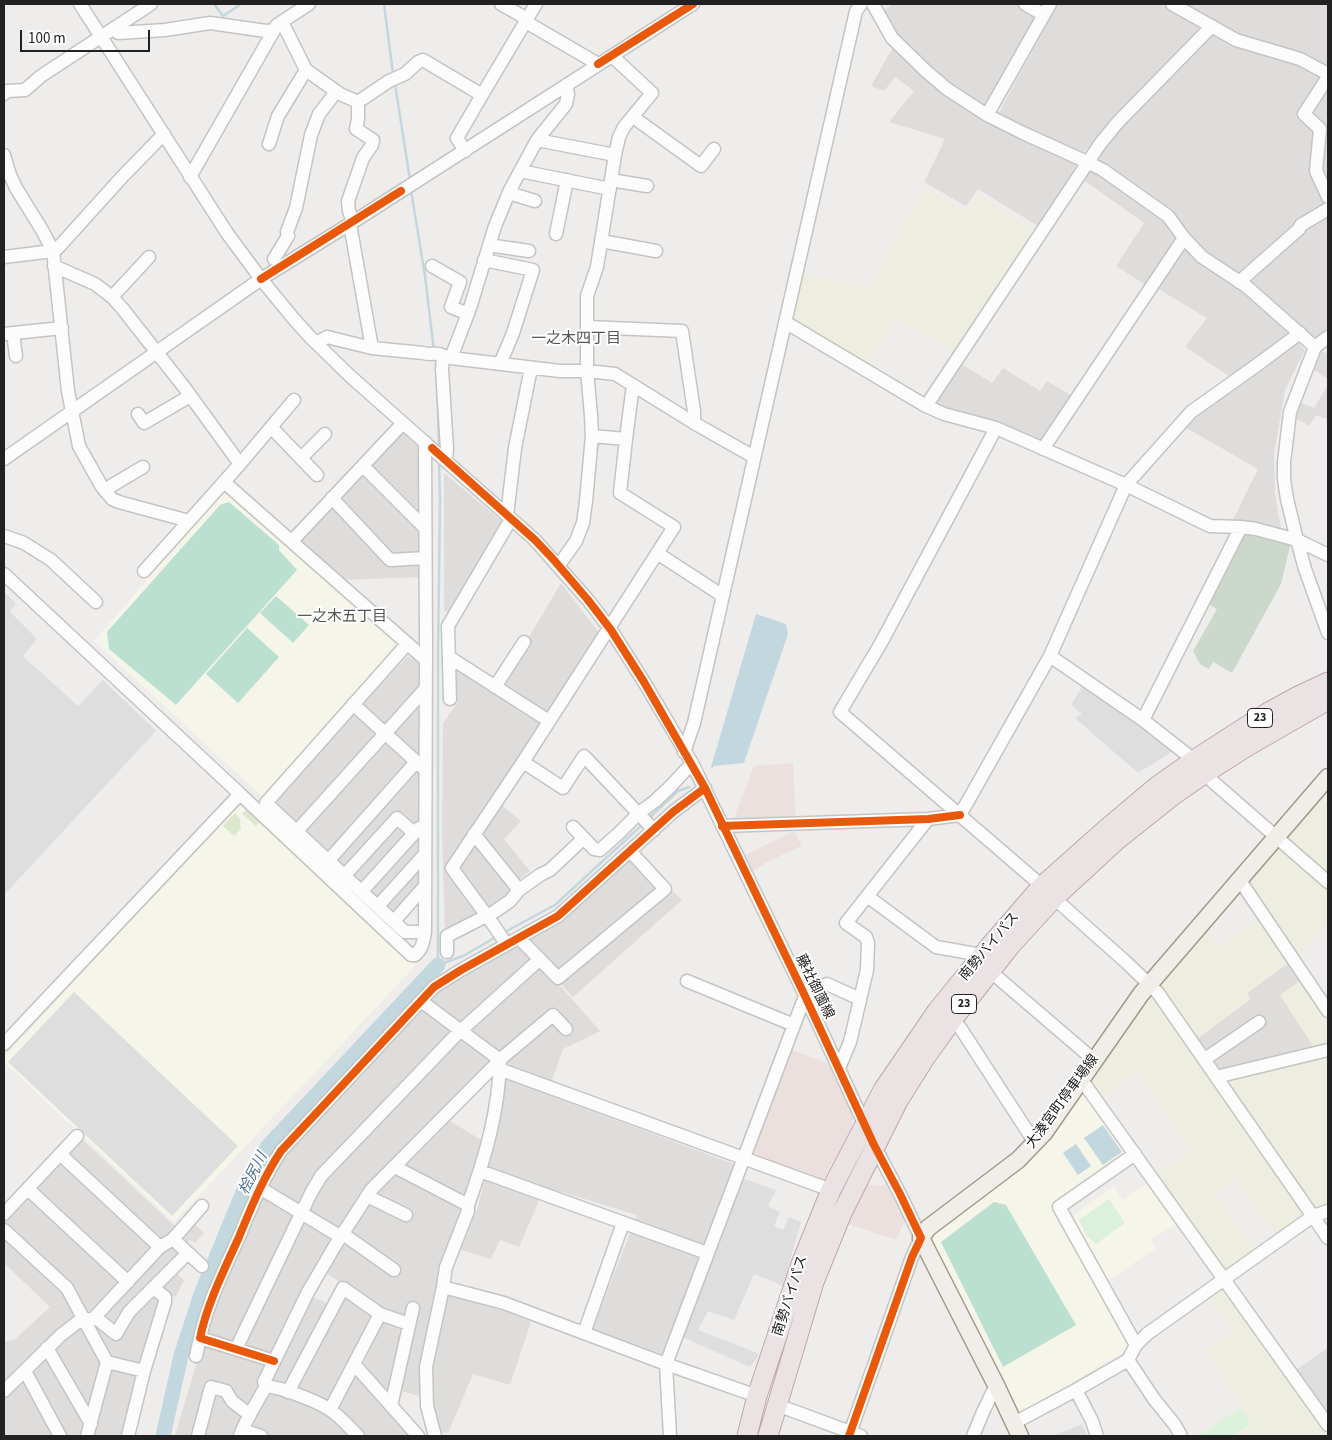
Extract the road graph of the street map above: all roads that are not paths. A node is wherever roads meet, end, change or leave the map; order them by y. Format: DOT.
graph roads {
  1 [pos="80,4"];
  2 [pos="151,4"];
  3 [pos="308,4"];
  4 [pos="502,4"];
  5 [pos="536,4"];
  6 [pos="693,4"];
  7 [pos="860,4"];
  8 [pos="888,4"];
  9 [pos="1024,4"];
  10 [pos="1172,4"];
  11 [pos="876,8"];
  12 [pos="1047,9"];
  13 [pos="526,22"];
  14 [pos="278,26"];
  15 [pos="1212,26"];
  16 [pos="115,28"];
  17 [pos="102,36"];
  18 [pos="612,56"];
  19 [pos="598,64"];
  20 [pos="306,70"];
  21 [pos="1328,75"];
  22 [pos="566,85"];
  23 [pos="336,92"];
  24 [pos="4,94"];
  25 [pos="482,95"];
  26 [pos="358,102"];
  27 [pos="988,115"];
  28 [pos="633,117"];
  29 [pos="164,134"];
  30 [pos="538,140"];
  31 [pos="269,144"];
  32 [pos="714,149"];
  33 [pos="465,151"];
  34 [pos="615,155"];
  35 [pos="4,156"];
  36 [pos="1087,162"];
  37 [pos="520,171"];
  38 [pos="190,177"];
  39 [pos="567,180"];
  40 [pos="610,184"];
  41 [pos="647,186"];
  42 [pos="509,193"];
  43 [pos="1328,197"];
  44 [pos="535,200"];
  45 [pos="1328,209"];
  46 [pos="351,223"];
  47 [pos="556,234"];
  48 [pos="1184,238"];
  49 [pos="601,241"];
  50 [pos="490,243"];
  51 [pos="52,251"];
  52 [pos="530,251"];
  53 [pos="656,251"];
  54 [pos="4,257"];
  55 [pos="149,257"];
  56 [pos="274,259"];
  57 [pos="484,260"];
  58 [pos="54,266"];
  59 [pos="432,266"];
  60 [pos="261,279"];
  61 [pos="1239,282"];
  62 [pos="112,297"];
  63 [pos="468,314"];
  64 [pos="785,322"];
  65 [pos="587,327"];
  66 [pos="62,328"];
  67 [pos="1300,333"];
  68 [pos="8,334"];
  69 [pos="316,343"];
  70 [pos="1323,344"];
  71 [pos="372,348"];
  72 [pos="156,353"];
  73 [pos="16,356"];
  74 [pos="440,356"];
  75 [pos="500,364"];
  76 [pos="531,368"];
  77 [pos="587,371"];
  78 [pos="633,385"];
  79 [pos="190,396"];
  80 [pos="294,400"];
  81 [pos="926,406"];
  82 [pos="71,411"];
  83 [pos="403,423"];
  84 [pos="694,423"];
  85 [pos="143,424"];
  86 [pos="271,427"];
  87 [pos="996,428"];
  88 [pos="325,434"];
  89 [pos="592,436"];
  90 [pos="626,439"];
  91 [pos="429,445"];
  92 [pos="1043,449"];
  93 [pos="754,457"];
  94 [pos="301,458"];
  95 [pos="4,459"];
  96 [pos="445,460"];
  97 [pos="240,464"];
  98 [pos="363,466"];
  99 [pos="143,467"];
  100 [pos="317,475"];
  101 [pos="224,482"];
  102 [pos="1126,485"];
  103 [pos="106,492"];
  104 [pos="332,498"];
  105 [pos="509,517"];
  106 [pos="189,521"];
  107 [pos="1241,527"];
  108 [pos="425,528"];
  109 [pos="4,536"];
  110 [pos="1297,540"];
  111 [pos="292,541"];
  112 [pos="658,552"];
  113 [pos="1328,555"];
  114 [pos="425,558"];
  115 [pos="559,565"];
  116 [pos="144,571"];
  117 [pos="4,574"];
  118 [pos="723,596"];
  119 [pos="96,602"];
  120 [pos="609,627"];
  121 [pos="1328,633"];
  122 [pos="524,642"];
  123 [pos="407,644"];
  124 [pos="1050,656"];
  125 [pos="449,657"];
  126 [pos="426,660"];
  127 [pos="1328,682"];
  128 [pos="495,686"];
  129 [pos="426,688"];
  130 [pos="450,699"];
  131 [pos="1328,700"];
  132 [pos="353,704"];
  133 [pos="1144,720"];
  134 [pos="549,721"];
  135 [pos="385,733"];
  136 [pos="684,752"];
  137 [pos="523,762"];
  138 [pos="692,763"];
  139 [pos="421,766"];
  140 [pos="1199,767"];
  141 [pos="1328,777"];
  142 [pos="705,788"];
  143 [pos="240,794"];
  144 [pos="640,814"];
  145 [pos="960,815"];
  146 [pos="928,819"];
  147 [pos="425,820"];
  148 [pos="722,826"];
  149 [pos="573,827"];
  150 [pos="653,829"];
  151 [pos="297,831"];
  152 [pos="414,833"];
  153 [pos="474,834"];
  154 [pos="1277,837"];
  155 [pos="584,838"];
  156 [pos="630,851"];
  157 [pos="425,854"];
  158 [pos="329,860"];
  159 [pos="388,862"];
  160 [pos="345,876"];
  161 [pos="404,877"];
  162 [pos="1239,879"];
  163 [pos="1328,882"];
  164 [pos="425,886"];
  165 [pos="519,890"];
  166 [pos="362,891"];
  167 [pos="1048,892"];
  168 [pos="867,896"];
  169 [pos="378,906"];
  170 [pos="486,916"];
  171 [pos="394,921"];
  172 [pos="425,932"];
  173 [pos="502,937"];
  174 [pos="519,938"];
  175 [pos="448,952"];
  176 [pos="540,959"];
  177 [pos="986,963"];
  178 [pos="687,982"];
  179 [pos="1149,984"];
  180 [pos="804,994"];
  181 [pos="860,999"];
  182 [pos="421,1001"];
  183 [pos="1328,1011"];
  184 [pos="953,1019"];
  185 [pos="1259,1022"];
  186 [pos="794,1025"];
  187 [pos="566,1029"];
  188 [pos="461,1031"];
  189 [pos="4,1044"];
  190 [pos="1328,1050"];
  191 [pos="1204,1059"];
  192 [pos="1094,1060"];
  193 [pos="500,1065"];
  194 [pos="839,1068"];
  195 [pos="1216,1077"];
  196 [pos="1081,1079"];
  197 [pos="865,1123"];
  198 [pos="76,1136"];
  199 [pos="1035,1143"];
  200 [pos="878,1153"];
  201 [pos="60,1154"];
  202 [pos="1135,1154"];
  203 [pos="745,1159"];
  204 [pos="395,1167"];
  205 [pos="480,1171"];
  206 [pos="260,1188"];
  207 [pos="28,1189"];
  208 [pos="831,1190"];
  209 [pos="367,1196"];
  210 [pos="202,1206"];
  211 [pos="468,1206"];
  212 [pos="1328,1211"];
  213 [pos="4,1214"];
  214 [pos="302,1214"];
  215 [pos="406,1216"];
  216 [pos="1313,1216"];
  217 [pos="624,1223"];
  218 [pos="4,1230"];
  219 [pos="342,1236"];
  220 [pos="921,1238"];
  221 [pos="1328,1238"];
  222 [pos="173,1239"];
  223 [pos="160,1247"];
  224 [pos="188,1253"];
  225 [pos="707,1253"];
  226 [pos="202,1266"];
  227 [pos="394,1270"];
  228 [pos="1224,1278"];
  229 [pos="128,1282"];
  230 [pos="443,1287"];
  231 [pos="153,1288"];
  232 [pos="413,1308"];
  233 [pos="380,1314"];
  234 [pos="89,1317"];
  235 [pos="409,1324"];
  236 [pos="584,1334"];
  237 [pos="200,1338"];
  238 [pos="1136,1344"];
  239 [pos="47,1348"];
  240 [pos="236,1349"];
  241 [pos="196,1356"];
  242 [pos="1128,1360"];
  243 [pos="274,1361"];
  244 [pos="107,1362"];
  245 [pos="354,1364"];
  246 [pos="666,1364"];
  247 [pos="24,1371"];
  248 [pos="144,1372"];
  249 [pos="266,1386"];
  250 [pos="996,1386"];
  251 [pos="1076,1390"];
  252 [pos="4,1392"];
  253 [pos="288,1392"];
  254 [pos="757,1396"];
  255 [pos="777,1405"];
  256 [pos="391,1406"];
  257 [pos="330,1410"];
  258 [pos="250,1415"];
  259 [pos="1328,1425"];
  260 [pos="89,1430"];
  261 [pos="1017,1430"];
  262 [pos="241,1433"];
  263 [pos="853,1435"];
  264 [pos="60,1436"];
  265 [pos="128,1436"];
  266 [pos="198,1436"];
  267 [pos="262,1436"];
  268 [pos="358,1436"];
  269 [pos="418,1436"];
  270 [pos="435,1436"];
  271 [pos="670,1436"];
  272 [pos="746,1436"];
  273 [pos="768,1436"];
  274 [pos="973,1436"];
  275 [pos="1097,1436"];
  276 [pos="1182,1436"];
  1 -- 17 [label="street, 藤社御薗線"];
  2 -- 16 [label="street"];
  3 -- 14 [label="street"];
  4 -- 13 [label="street"];
  5 -- 13 [label="street"];
  6 -- 18 [label="street"];
  7 -- 64 [label="street"];
  8 -- 11 [label="street"];
  9 -- 12 [label="street"];
  10 -- 15 [label="street"];
  11 -- 27 [label="street"];
  12 -- 27 [label="street"];
  13 -- 19 [label="street"];
  13 -- 25 [label="street"];
  14 -- 16 [label="street"];
  14 -- 20 [label="street"];
  14 -- 38 [label="street"];
  15 -- 21 [label="street"];
  15 -- 36 [label="street"];
  16 -- 17 [label="street"];
  17 -- 24 [label="street"];
  17 -- 29 [label="street, 藤社御薗線"];
  18 -- 19 [label="street"];
  18 -- 28 [label="street"];
  19 -- 22 [label="street"];
  20 -- 23 [label="street"];
  20 -- 31 [label="street"];
  21 -- 43 [label="street"];
  22 -- 30 [label="street"];
  22 -- 33 [label="street"];
  23 -- 26 [label="street"];
  23 -- 56 [label="street"];
  25 -- 26 [label="street"];
  25 -- 33 [label="street"];
  26 -- 46 [label="street"];
  27 -- 36 [label="street"];
  28 -- 32 [label="street"];
  28 -- 34 [label="street"];
  29 -- 38 [label="street, 藤社御薗線"];
  29 -- 51 [label="street"];
  30 -- 34 [label="street"];
  30 -- 37 [label="street"];
  33 -- 46 [label="street"];
  34 -- 40 [label="street"];
  35 -- 51 [label="street"];
  36 -- 48 [label="street"];
  36 -- 81 [label="street"];
  37 -- 39 [label="street"];
  37 -- 42 [label="street"];
  38 -- 60 [label="street, 藤社御薗線"];
  39 -- 40 [label="street"];
  39 -- 47 [label="street"];
  40 -- 41 [label="street"];
  40 -- 49 [label="street"];
  42 -- 44 [label="street"];
  42 -- 50 [label="street"];
  45 -- 61 [label="street"];
  46 -- 60 [label="street"];
  46 -- 71 [label="street"];
  48 -- 61 [label="street"];
  48 -- 92 [label="street"];
  49 -- 53 [label="street"];
  49 -- 65 [label="street"];
  50 -- 52 [label="street"];
  50 -- 57 [label="street"];
  51 -- 54 [label="street"];
  51 -- 58 [label="street"];
  55 -- 62 [label="street"];
  57 -- 63 [label="street"];
  57 -- 75 [label="street"];
  58 -- 62 [label="street"];
  58 -- 66 [label="street"];
  59 -- 63 [label="street"];
  60 -- 69 [label="street, 藤社御薗線"];
  60 -- 72 [label="street"];
  61 -- 67 [label="street"];
  62 -- 72 [label="street"];
  63 -- 74 [label="street"];
  64 -- 81 [label="street"];
  64 -- 93 [label="street"];
  65 -- 77 [label="street"];
  65 -- 84 [label="street"];
  66 -- 68 [label="street"];
  66 -- 82 [label="street"];
  67 -- 70 [label="street"];
  67 -- 102 [label="street"];
  68 -- 73 [label="street"];
  69 -- 71 [label="street"];
  69 -- 83 [label="street, 藤社御薗線"];
  70 -- 110 [label="street"];
  71 -- 74 [label="street"];
  72 -- 79 [label="street"];
  72 -- 82 [label="street"];
  74 -- 75 [label="street"];
  74 -- 96 [label="street"];
  75 -- 76 [label="street"];
  76 -- 77 [label="street"];
  76 -- 105 [label="street"];
  77 -- 78 [label="street"];
  77 -- 89 [label="street"];
  78 -- 84 [label="street"];
  78 -- 90 [label="street"];
  79 -- 85 [label="street"];
  79 -- 97 [label="street"];
  80 -- 86 [label="street"];
  81 -- 87 [label="street"];
  82 -- 95 [label="street"];
  82 -- 103 [label="street"];
  83 -- 91 [label="street, 藤社御薗線"];
  83 -- 98 [label="street"];
  84 -- 93 [label="street"];
  86 -- 94 [label="street"];
  86 -- 97 [label="street"];
  87 -- 92 [label="street"];
  87 -- 145 [label="street"];
  88 -- 94 [label="street"];
  89 -- 90 [label="street"];
  89 -- 115 [label="street"];
  90 -- 112 [label="street"];
  91 -- 96 [label="street, 藤社御薗線"];
  91 -- 108 [label="street"];
  92 -- 102 [label="street"];
  93 -- 118 [label="street"];
  94 -- 100 [label="street"];
  96 -- 105 [label="street, 藤社御薗線"];
  97 -- 101 [label="street"];
  98 -- 104 [label="street"];
  98 -- 108 [label="street"];
  99 -- 103 [label="street"];
  101 -- 106 [label="street"];
  101 -- 111 [label="street"];
  102 -- 107 [label="street"];
  102 -- 124 [label="street"];
  103 -- 106 [label="street"];
  104 -- 111 [label="street"];
  104 -- 114 [label="street"];
  105 -- 115 [label="street, 藤社御薗線"];
  105 -- 125 [label="street"];
  106 -- 116 [label="street"];
  107 -- 110 [label="street"];
  107 -- 133 [label="street"];
  108 -- 114 [label="street"];
  109 -- 119 [label="street"];
  110 -- 113 [label="street"];
  110 -- 121 [label="street"];
  111 -- 123 [label="street"];
  112 -- 118 [label="street"];
  112 -- 120 [label="street"];
  114 -- 126 [label="street"];
  115 -- 120 [label="street, 藤社御薗線"];
  117 -- 143 [label="street"];
  118 -- 136 [label="street"];
  120 -- 134 [label="street"];
  120 -- 136 [label="street, 藤社御薗線"];
  122 -- 128 [label="street"];
  123 -- 126 [label="street"];
  123 -- 132 [label="street"];
  124 -- 133 [label="street"];
  124 -- 145 [label="street"];
  125 -- 128 [label="street"];
  125 -- 130 [label="street"];
  126 -- 129 [label="street"];
  127 -- 140 [label="highway, 南勢バイパス / 23"];
  128 -- 134 [label="street"];
  129 -- 135 [label="street"];
  129 -- 139 [label="street"];
  131 -- 140 [label="highway, 南勢バイパス / 23"];
  132 -- 135 [label="street"];
  132 -- 151 [label="street"];
  133 -- 140 [label="street"];
  134 -- 137 [label="street"];
  135 -- 139 [label="street"];
  135 -- 151 [label="street"];
  136 -- 138 [label="street, 藤社御薗線"];
  137 -- 144 [label="street"];
  137 -- 153 [label="street"];
  138 -- 142 [label="street, 藤社御薗線"];
  138 -- 144 [label="street"];
  139 -- 147 [label="street"];
  139 -- 158 [label="street"];
  140 -- 154 [label="street"];
  140 -- 167 [label="highway, 南勢バイパス / 23"];
  141 -- 154 [label="main road, 大湊宮町停車場線"];
  142 -- 148 [label="street, 藤社御薗線"];
  142 -- 150 [label="street"];
  143 -- 172 [label="street"];
  143 -- 189 [label="street"];
  144 -- 150 [label="street"];
  144 -- 155 [label="street"];
  145 -- 146 [label="street"];
  145 -- 167 [label="street"];
  146 -- 148 [label="street"];
  146 -- 168 [label="street"];
  147 -- 152 [label="street"];
  147 -- 157 [label="street"];
  148 -- 180 [label="street, 藤社御薗線"];
  149 -- 155 [label="street"];
  150 -- 156 [label="street"];
  151 -- 158 [label="street"];
  152 -- 159 [label="street"];
  152 -- 160 [label="street"];
  153 -- 165 [label="street"];
  153 -- 170 [label="street"];
  154 -- 162 [label="main road, 大湊宮町停車場線"];
  154 -- 163 [label="street"];
  155 -- 165 [label="street"];
  156 -- 174 [label="street"];
  156 -- 176 [label="street"];
  157 -- 161 [label="street"];
  157 -- 164 [label="street"];
  158 -- 160 [label="street"];
  159 -- 161 [label="street"];
  159 -- 166 [label="street"];
  160 -- 166 [label="street"];
  161 -- 169 [label="street"];
  162 -- 179 [label="main road, 大湊宮町停車場線"];
  162 -- 183 [label="street"];
  164 -- 171 [label="street"];
  164 -- 172 [label="street"];
  165 -- 170 [label="street"];
  166 -- 169 [label="street"];
  167 -- 177 [label="highway, 南勢バイパス / 23"];
  167 -- 179 [label="street"];
  168 -- 177 [label="street"];
  168 -- 181 [label="street"];
  169 -- 171 [label="street"];
  170 -- 173 [label="street"];
  170 -- 175 [label="street"];
  171 -- 172 [label="street"];
  173 -- 174 [label="street"];
  173 -- 182 [label="street"];
  174 -- 176 [label="street"];
  176 -- 188 [label="street"];
  177 -- 184 [label="highway, 南勢バイパス / 23"];
  177 -- 192 [label="street"];
  177 -- 197 [label="highway, 南勢バイパス / 23"];
  178 -- 186 [label="street"];
  179 -- 191 [label="street"];
  179 -- 192 [label="main road, 大湊宮町停車場線"];
  180 -- 181 [label="street"];
  180 -- 186 [label="street"];
  180 -- 194 [label="street, 藤社御薗線"];
  181 -- 194 [label="street"];
  182 -- 188 [label="street"];
  182 -- 206 [label="street"];
  184 -- 199 [label="street"];
  184 -- 200 [label="highway, 南勢バイパス / 23"];
  185 -- 191 [label="street"];
  186 -- 203 [label="street"];
  187 -- 193 [label="street"];
  188 -- 193 [label="street"];
  188 -- 214 [label="street"];
  190 -- 195 [label="street"];
  191 -- 195 [label="street"];
  192 -- 196 [label="main road, 大湊宮町停車場線"];
  193 -- 203 [label="street"];
  193 -- 204 [label="street"];
  193 -- 205 [label="street"];
  194 -- 197 [label="street, 藤社御薗線"];
  195 -- 216 [label="street"];
  196 -- 199 [label="main road, 大湊宮町停車場線"];
  196 -- 202 [label="street"];
  197 -- 200 [label="street, 藤社御薗線"];
  197 -- 208 [label="highway, 南勢バイパス / 23"];
  198 -- 201 [label="street"];
  199 -- 220 [label="main road, 大湊宮町停車場線"];
  200 -- 220 [label="street, 藤社御薗線"];
  200 -- 255 [label="highway, 南勢バイパス / 23"];
  201 -- 207 [label="street"];
  201 -- 223 [label="street"];
  202 -- 228 [label="street"];
  202 -- 238 [label="street"];
  203 -- 208 [label="street"];
  203 -- 225 [label="street"];
  204 -- 209 [label="street"];
  204 -- 211 [label="street"];
  205 -- 211 [label="street"];
  205 -- 217 [label="street"];
  206 -- 214 [label="street"];
  206 -- 237 [label="street"];
  207 -- 213 [label="street"];
  207 -- 229 [label="street"];
  208 -- 254 [label="highway, 南勢バイパス / 23"];
  209 -- 215 [label="street"];
  209 -- 219 [label="street"];
  210 -- 222 [label="street"];
  211 -- 230 [label="street"];
  212 -- 216 [label="street"];
  214 -- 219 [label="street"];
  214 -- 240 [label="street"];
  216 -- 221 [label="street"];
  216 -- 228 [label="street"];
  217 -- 225 [label="street"];
  217 -- 236 [label="street"];
  218 -- 234 [label="street"];
  219 -- 227 [label="street"];
  219 -- 243 [label="street"];
  220 -- 250 [label="main road"];
  220 -- 263 [label="street"];
  222 -- 223 [label="street"];
  222 -- 224 [label="street"];
  223 -- 229 [label="street"];
  224 -- 226 [label="street"];
  224 -- 231 [label="street"];
  225 -- 246 [label="street"];
  228 -- 238 [label="street"];
  228 -- 259 [label="street"];
  229 -- 234 [label="street"];
  230 -- 236 [label="street"];
  230 -- 270 [label="street"];
  231 -- 234 [label="street"];
  231 -- 248 [label="street"];
  232 -- 235 [label="street"];
  233 -- 235 [label="street"];
  233 -- 245 [label="street"];
  233 -- 253 [label="street"];
  234 -- 239 [label="street"];
  234 -- 244 [label="street"];
  235 -- 256 [label="street"];
  236 -- 246 [label="street"];
  237 -- 240 [label="street"];
  237 -- 241 [label="street"];
  238 -- 242 [label="street"];
  239 -- 247 [label="street"];
  239 -- 260 [label="street"];
  240 -- 243 [label="street"];
  242 -- 251 [label="street"];
  242 -- 276 [label="street"];
  243 -- 249 [label="street"];
  244 -- 248 [label="street"];
  244 -- 260 [label="street"];
  245 -- 256 [label="street"];
  245 -- 257 [label="street"];
  246 -- 254 [label="street"];
  246 -- 271 [label="street"];
  247 -- 252 [label="street"];
  247 -- 264 [label="street"];
  248 -- 265 [label="street"];
  249 -- 253 [label="street"];
  249 -- 258 [label="street"];
  250 -- 261 [label="main road"];
  250 -- 274 [label="street"];
  251 -- 261 [label="street"];
  251 -- 275 [label="street"];
  253 -- 257 [label="street"];
  254 -- 272 [label="highway, 南勢バイパス / 23"];
  255 -- 263 [label="street"];
  255 -- 273 [label="highway, 南勢バイパス / 23"];
  256 -- 269 [label="street"];
  257 -- 268 [label="street"];
  258 -- 262 [label="street"];
  258 -- 266 [label="street"];
  262 -- 267 [label="street"];
}
